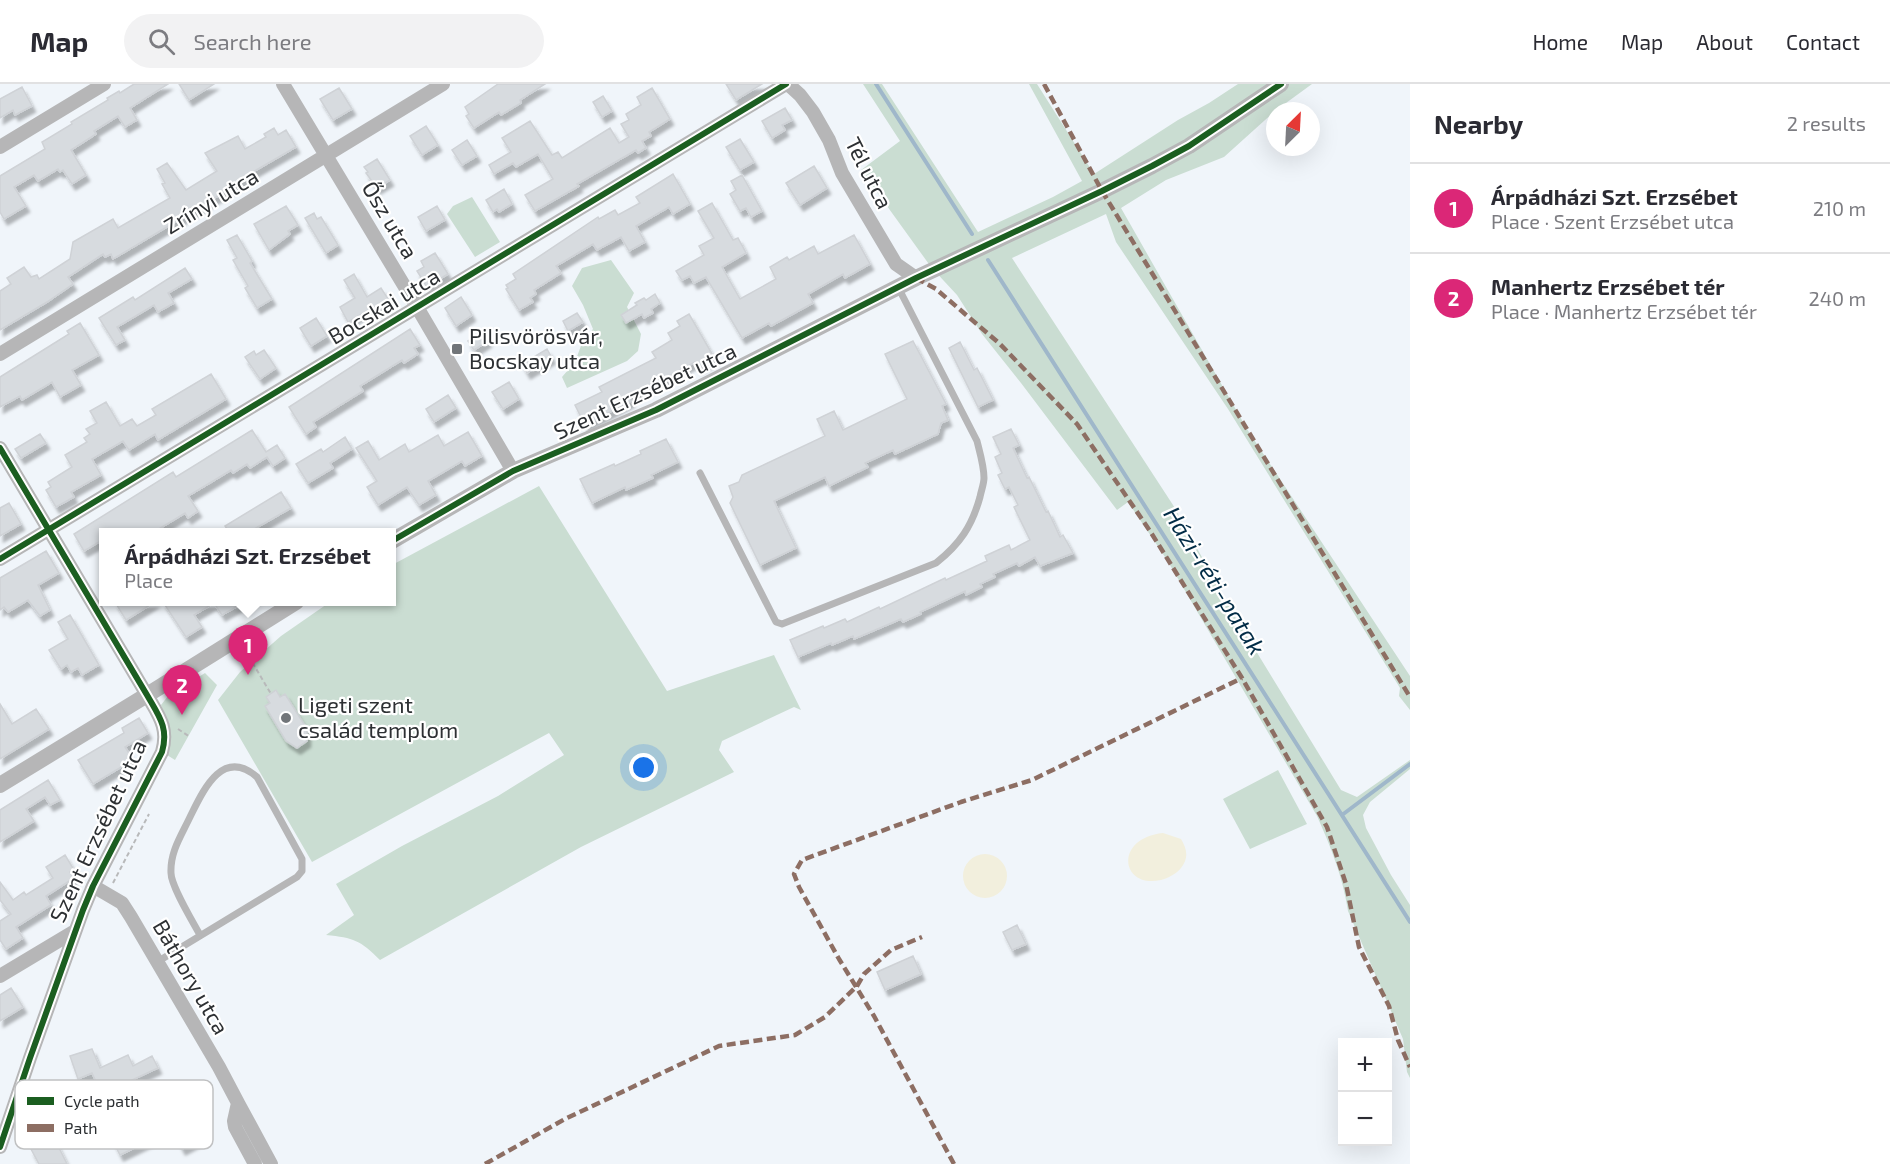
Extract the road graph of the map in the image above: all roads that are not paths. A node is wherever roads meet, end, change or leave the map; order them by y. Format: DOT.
graph roads {
  1 [pos="104,84"];
  2 [pos="283,84"];
  3 [pos="443,84"];
  4 [pos="787,84"];
  5 [pos="1281,84"];
  6 [pos="0,147"];
  7 [pos="326,155"];
  8 [pos="916,278"];
  9 [pos="898,287"];
  10 [pos="417,307"];
  11 [pos="0,354"];
  12 [pos="0,448"];
  13 [pos="513,471"];
  14 [pos="700,473"];
  15 [pos="49,528"];
  16 [pos="396,539"];
  17 [pos="0,559"];
  18 [pos="290,606"];
  19 [pos="147,695"];
  20 [pos="0,785"];
  21 [pos="93,886"];
  22 [pos="75,931"];
  23 [pos="200,935"];
  24 [pos="157,962"];
  25 [pos="0,976"];
  26 [pos="23,1080"];
  27 [pos="15,1102"];
  28 [pos="238,1103"];
  29 [pos="0,1147"];
  30 [pos="255,1164"];
  31 [pos="271,1164"];
  1 -- 6 [label="street"];
  2 -- 7 [label="street, Ősz utca"];
  3 -- 7 [label="street, Zrínyi utca"];
  4 -- 8 [label="street, Tél utca"];
  4 -- 10 [label="street, Bocskai utca"];
  5 -- 8 [label="street, Szent Erzsébet utca"];
  7 -- 10 [label="street, Ősz utca"];
  7 -- 11 [label="street, Zrínyi utca"];
  8 -- 9 [label="street, Szent Erzsébet utca"];
  9 -- 13 [label="street, Szent Erzsébet utca"];
  9 -- 14 [label="lane"];
  10 -- 13 [label="street, Ősz utca"];
  10 -- 15 [label="street, Bocskai utca"];
  12 -- 15 [label="street"];
  13 -- 16 [label="street, Szent Erzsébet utca"];
  15 -- 17 [label="street, Bocskai utca"];
  15 -- 19 [label="street"];
  18 -- 19 [label="street"];
  19 -- 20 [label="street"];
  19 -- 21 [label="street, Szent Erzsébet utca"];
  21 -- 22 [label="street, Szent Erzsébet utca"];
  21 -- 24 [label="street, Báthory utca"];
  22 -- 25 [label="street"];
  22 -- 26 [label="street, Szent Erzsébet utca"];
  23 -- 23 [label="lane"];
  23 -- 24 [label="lane"];
  24 -- 28 [label="street, Báthory utca"];
  27 -- 29 [label="street, Szent Erzsébet utca"];
  28 -- 30 [label="street, Báthory utca"];
  28 -- 31 [label="street, Báthory utca"];
}
